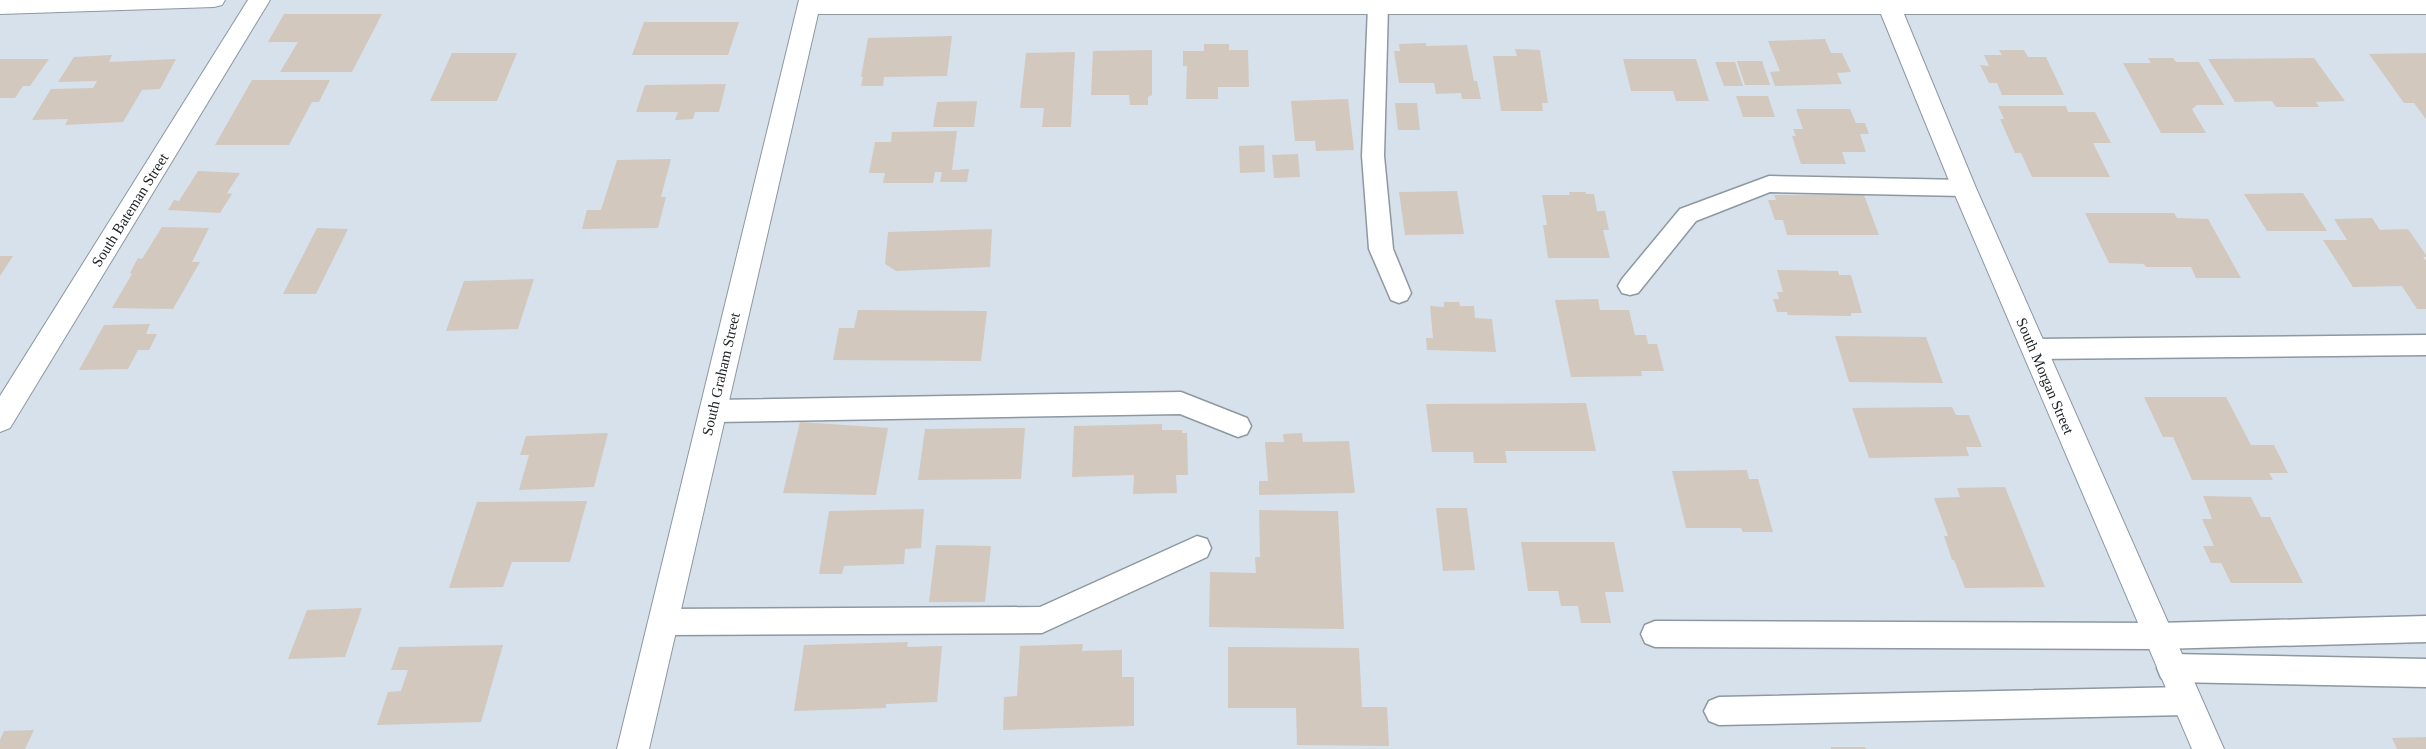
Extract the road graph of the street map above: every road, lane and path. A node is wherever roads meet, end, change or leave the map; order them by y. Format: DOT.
graph roads {
  1 [pos="214,0"];
  2 [pos="259,0"];
  3 [pos="1888,2"];
  4 [pos="810,3"];
  5 [pos="0,6"];
  6 [pos="1378,6"];
  7 [pos="2426,6"];
  8 [pos="1964,188"];
  9 [pos="1630,286"];
  10 [pos="1399,293"];
  11 [pos="2426,345"];
  12 [pos="2034,349"];
  13 [pos="713,411"];
  14 [pos="0,420"];
  15 [pos="1238,426"];
  16 [pos="1197,548"];
  17 [pos="663,622"];
  18 [pos="2426,630"];
  19 [pos="1655,634"];
  20 [pos="2158,636"];
  21 [pos="2171,668"];
  22 [pos="2426,673"];
  23 [pos="2186,701"];
  24 [pos="1719,711"];
  25 [pos="633,749"];
  26 [pos="2208,749"];
  1 -- 5 [label="street"];
  2 -- 14 [label="street, South Bateman Street"];
  3 -- 6 [label="street"];
  3 -- 7 [label="street"];
  3 -- 8 [label="street, South Morgan Street"];
  4 -- 6 [label="street"];
  4 -- 13 [label="street, South Graham Street"];
  6 -- 10 [label="lane"];
  8 -- 9 [label="lane"];
  8 -- 12 [label="street, South Morgan Street"];
  11 -- 12 [label="lane"];
  12 -- 20 [label="street, South Morgan Street"];
  13 -- 15 [label="lane"];
  13 -- 17 [label="street, South Graham Street"];
  16 -- 17 [label="lane"];
  17 -- 25 [label="street, South Graham Street"];
  18 -- 20 [label="lane"];
  19 -- 20 [label="lane"];
  20 -- 21 [label="street, South Morgan Street"];
  21 -- 22 [label="lane"];
  21 -- 23 [label="street, South Morgan Street"];
  23 -- 24 [label="lane"];
  23 -- 26 [label="street, South Morgan Street"];
}
